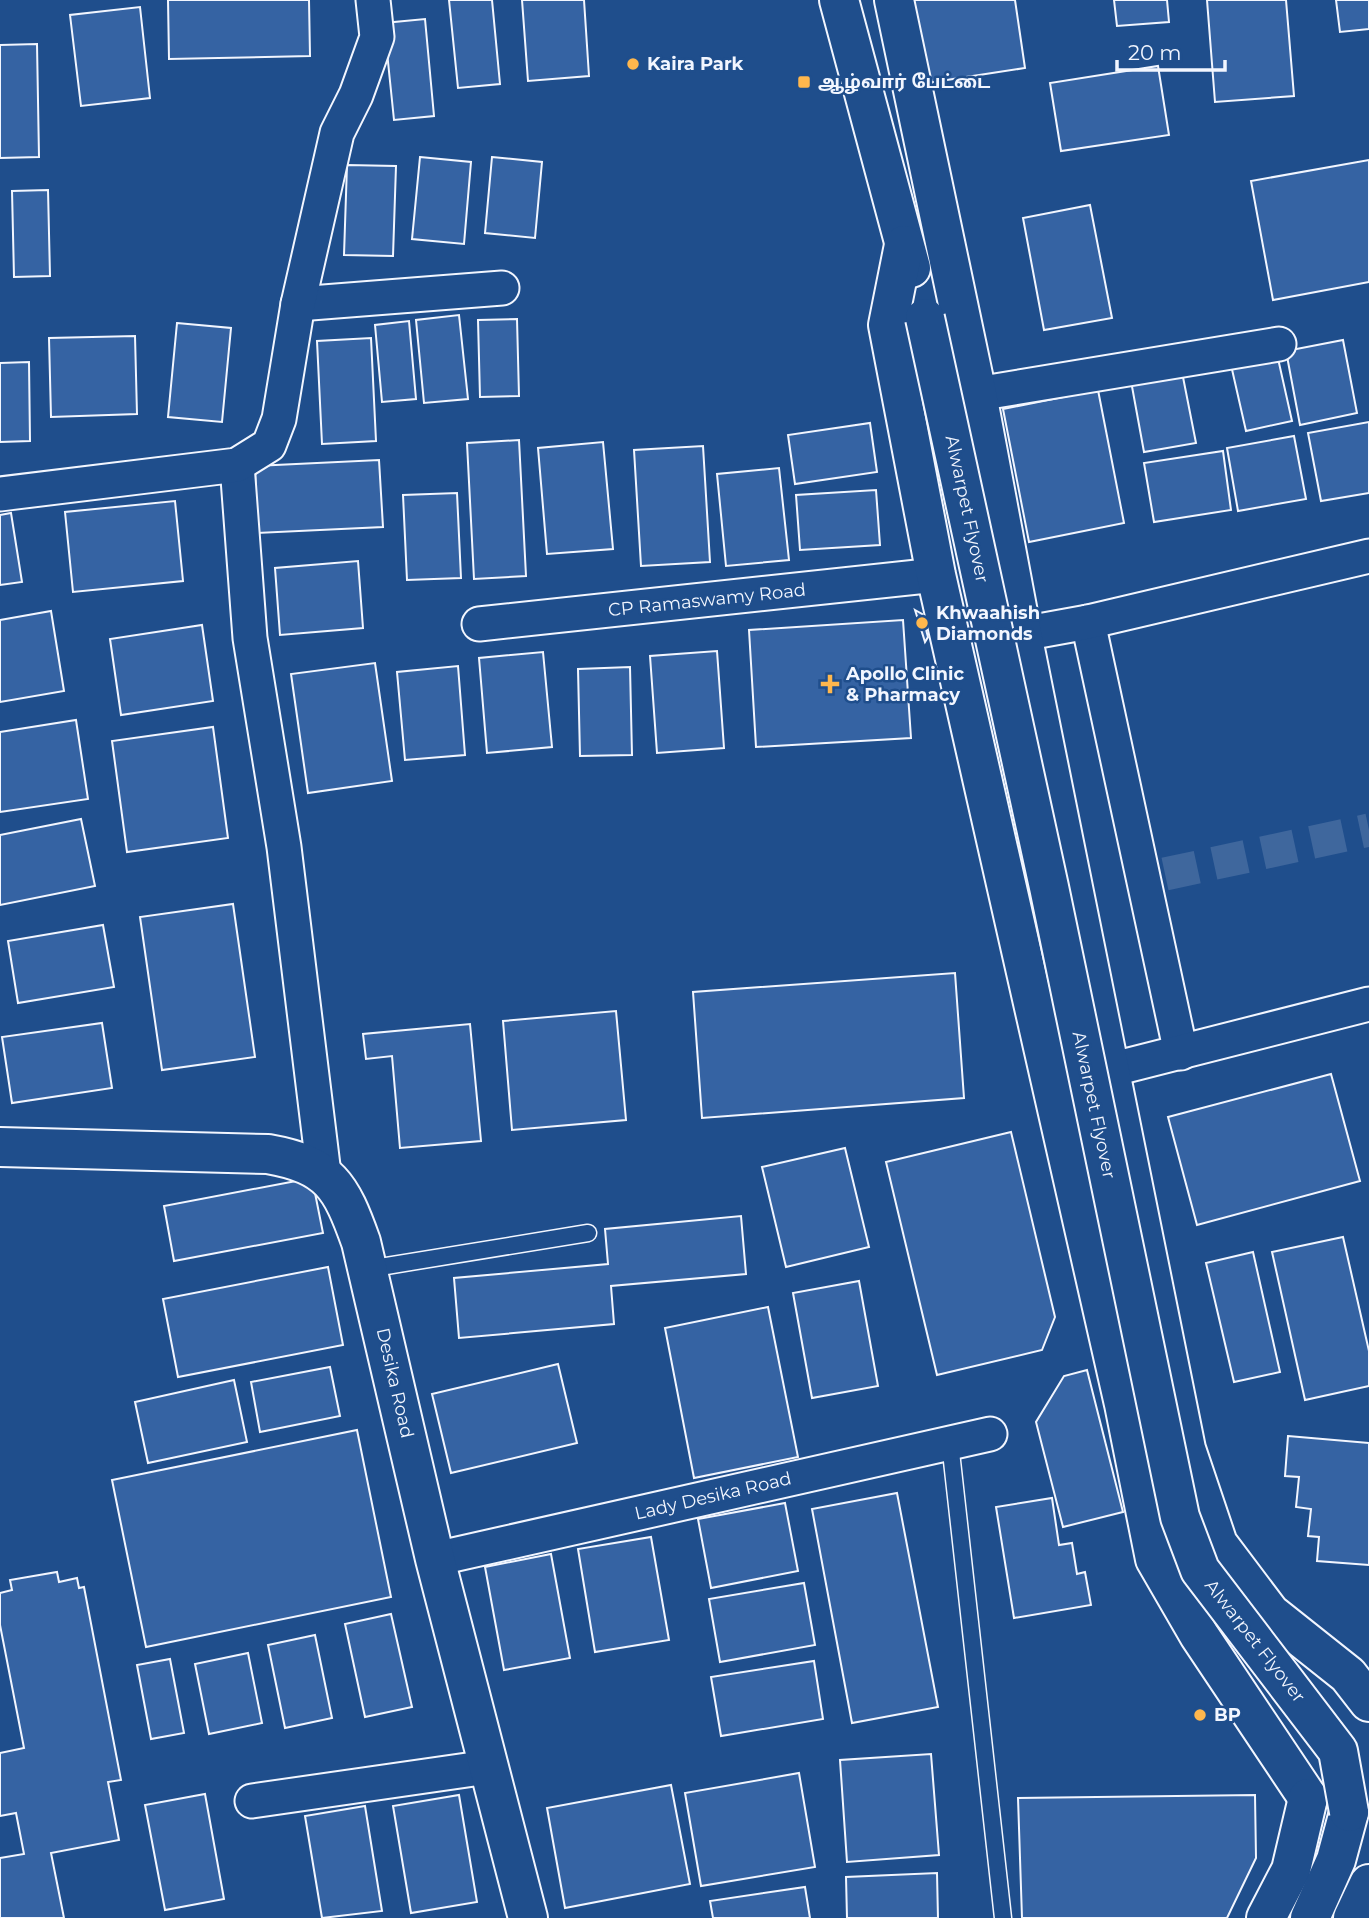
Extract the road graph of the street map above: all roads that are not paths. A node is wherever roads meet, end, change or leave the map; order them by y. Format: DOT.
graph roads {
  1 [pos="373,0"];
  2 [pos="839,0"];
  3 [pos="894,0"];
  4 [pos="904,245"];
  5 [pos="502,288"];
  6 [pos="298,304"];
  7 [pos="1279,344"];
  8 [pos="977,394"];
  9 [pos="237,465"];
  10 [pos="0,494"];
  11 [pos="1369,556"];
  12 [pos="936,575"];
  13 [pos="1088,622"];
  14 [pos="479,624"];
  15 [pos="1022,634"];
  16 [pos="1369,1004"];
  17 [pos="1181,1053"];
  18 [pos="1110,1071"];
  19 [pos="1052,1083"];
  20 [pos="0,1147"];
  21 [pos="324,1174"];
  22 [pos="587,1233"];
  23 [pos="368,1269"];
  24 [pos="990,1434"];
  25 [pos="950,1443"];
  26 [pos="435,1559"];
  27 [pos="1369,1702"];
  28 [pos="488,1767"];
  29 [pos="1369,1795"];
  30 [pos="1308,1797"];
  31 [pos="252,1801"];
  32 [pos="1369,1884"];
  33 [pos="528,1918"];
  34 [pos="1003,1918"];
  35 [pos="1266,1918"];
  36 [pos="1310,1918"];
  37 [pos="1353,1918"];
  1 -- 6 [label="street"];
  2 -- 4 [label="main road, Alwarpet Flyover"];
  3 -- 8 [label="main road"];
  4 -- 12 [label="main road"];
  4 -- 36 [label="main road, Alwarpet Flyover, bridge"];
  5 -- 6 [label="street"];
  6 -- 9 [label="street"];
  7 -- 8 [label="street"];
  8 -- 15 [label="main road"];
  9 -- 10 [label="street"];
  9 -- 21 [label="street"];
  11 -- 13 [label="street"];
  12 -- 14 [label="street, CP Ramaswamy Road"];
  12 -- 19 [label="main road"];
  13 -- 15 [label="street"];
  13 -- 17 [label="street"];
  15 -- 18 [label="main road"];
  16 -- 17 [label="street"];
  17 -- 18 [label="street"];
  18 -- 19 [label="street"];
  18 -- 27 [label="main road"];
  19 -- 30 [label="main road"];
  20 -- 21 [label="main road, Desika Road"];
  21 -- 23 [label="main road, Desika Road"];
  22 -- 23 [label="lane"];
  23 -- 26 [label="main road, Desika Road"];
  24 -- 25 [label="street, Lady Desika Road"];
  25 -- 26 [label="street, Lady Desika Road"];
  25 -- 34 [label="lane"];
  26 -- 28 [label="main road, Desika Road"];
  28 -- 31 [label="street"];
  28 -- 33 [label="main road, Desika Road"];
  29 -- 30 [label="main road"];
  30 -- 35 [label="main road"];
  32 -- 37 [label="main road"];
}
